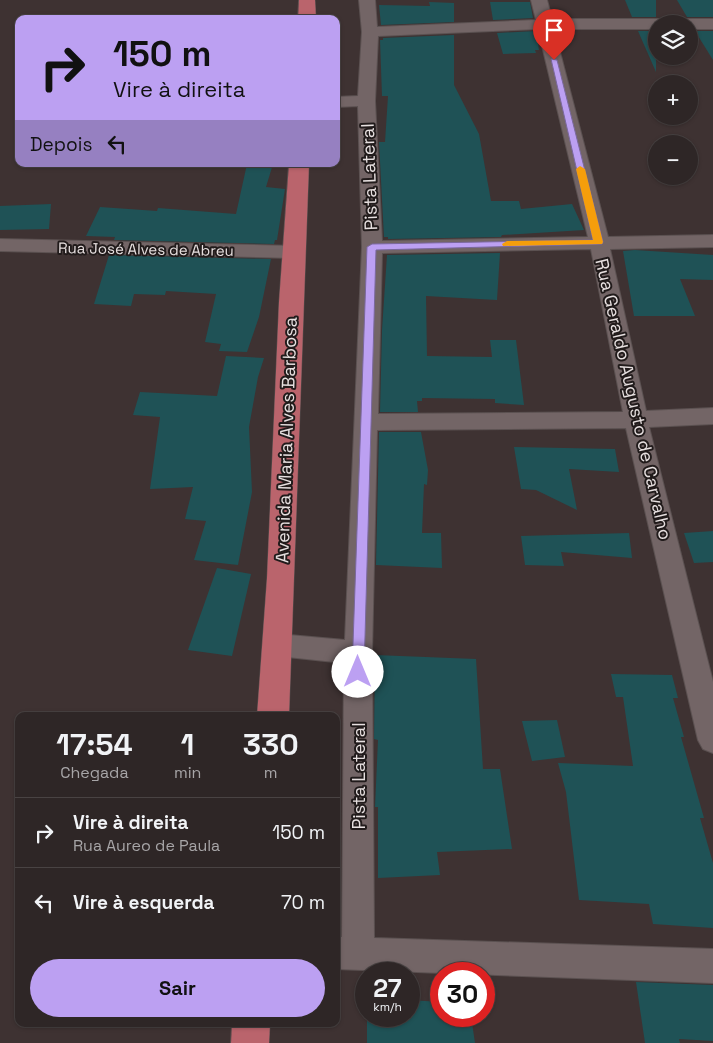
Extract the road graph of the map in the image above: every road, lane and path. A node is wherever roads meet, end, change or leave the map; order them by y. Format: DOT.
graph roads {
  1 [pos="307,0"];
  2 [pos="367,0"];
  3 [pos="539,0"];
  4 [pos="307,15"];
  5 [pos="545,24"];
  6 [pos="713,24"];
  7 [pos="370,32"];
  8 [pos="366,101"];
  9 [pos="340,102"];
  10 [pos="299,167"];
  11 [pos="713,241"];
  12 [pos="599,242"];
  13 [pos="0,245"];
  14 [pos="372,247"];
  15 [pos="292,252"];
  16 [pos="713,416"];
  17 [pos="636,420"];
  18 [pos="365,422"];
  19 [pos="278,645"];
  20 [pos="358,653"];
  21 [pos="273,712"];
  22 [pos="713,740"];
  23 [pos="347,953"];
  24 [pos="713,966"];
  25 [pos="251,1027"];
  26 [pos="250,1043"];
  1 -- 4 [label="highway"];
  2 -- 7 [label="street, Pista Lateral"];
  3 -- 5 [label="street, Rua Geraldo Augusto de Carvalho"];
  5 -- 6 [label="street"];
  5 -- 7 [label="street"];
  5 -- 12 [label="street, Rua Geraldo Augusto de Carvalho"];
  7 -- 8 [label="street, Pista Lateral"];
  8 -- 9 [label="street"];
  8 -- 14 [label="street, Pista Lateral"];
  10 -- 15 [label="highway, Avenida Maria Alves Barbosa"];
  11 -- 12 [label="street"];
  12 -- 14 [label="street"];
  12 -- 17 [label="street, Rua Geraldo Augusto de Carvalho"];
  13 -- 15 [label="street, Rua José Alves de Abreu"];
  14 -- 18 [label="street, Pista Lateral"];
  15 -- 19 [label="highway, Avenida Maria Alves Barbosa"];
  16 -- 17 [label="street"];
  17 -- 18 [label="street"];
  17 -- 22 [label="street, Rua Geraldo Augusto de Carvalho"];
  18 -- 20 [label="street, Pista Lateral"];
  19 -- 20 [label="street"];
  19 -- 21 [label="highway, Avenida Maria Alves Barbosa"];
  20 -- 23 [label="street, Pista Lateral"];
  23 -- 24 [label="street"];
  25 -- 26 [label="highway"];
}
